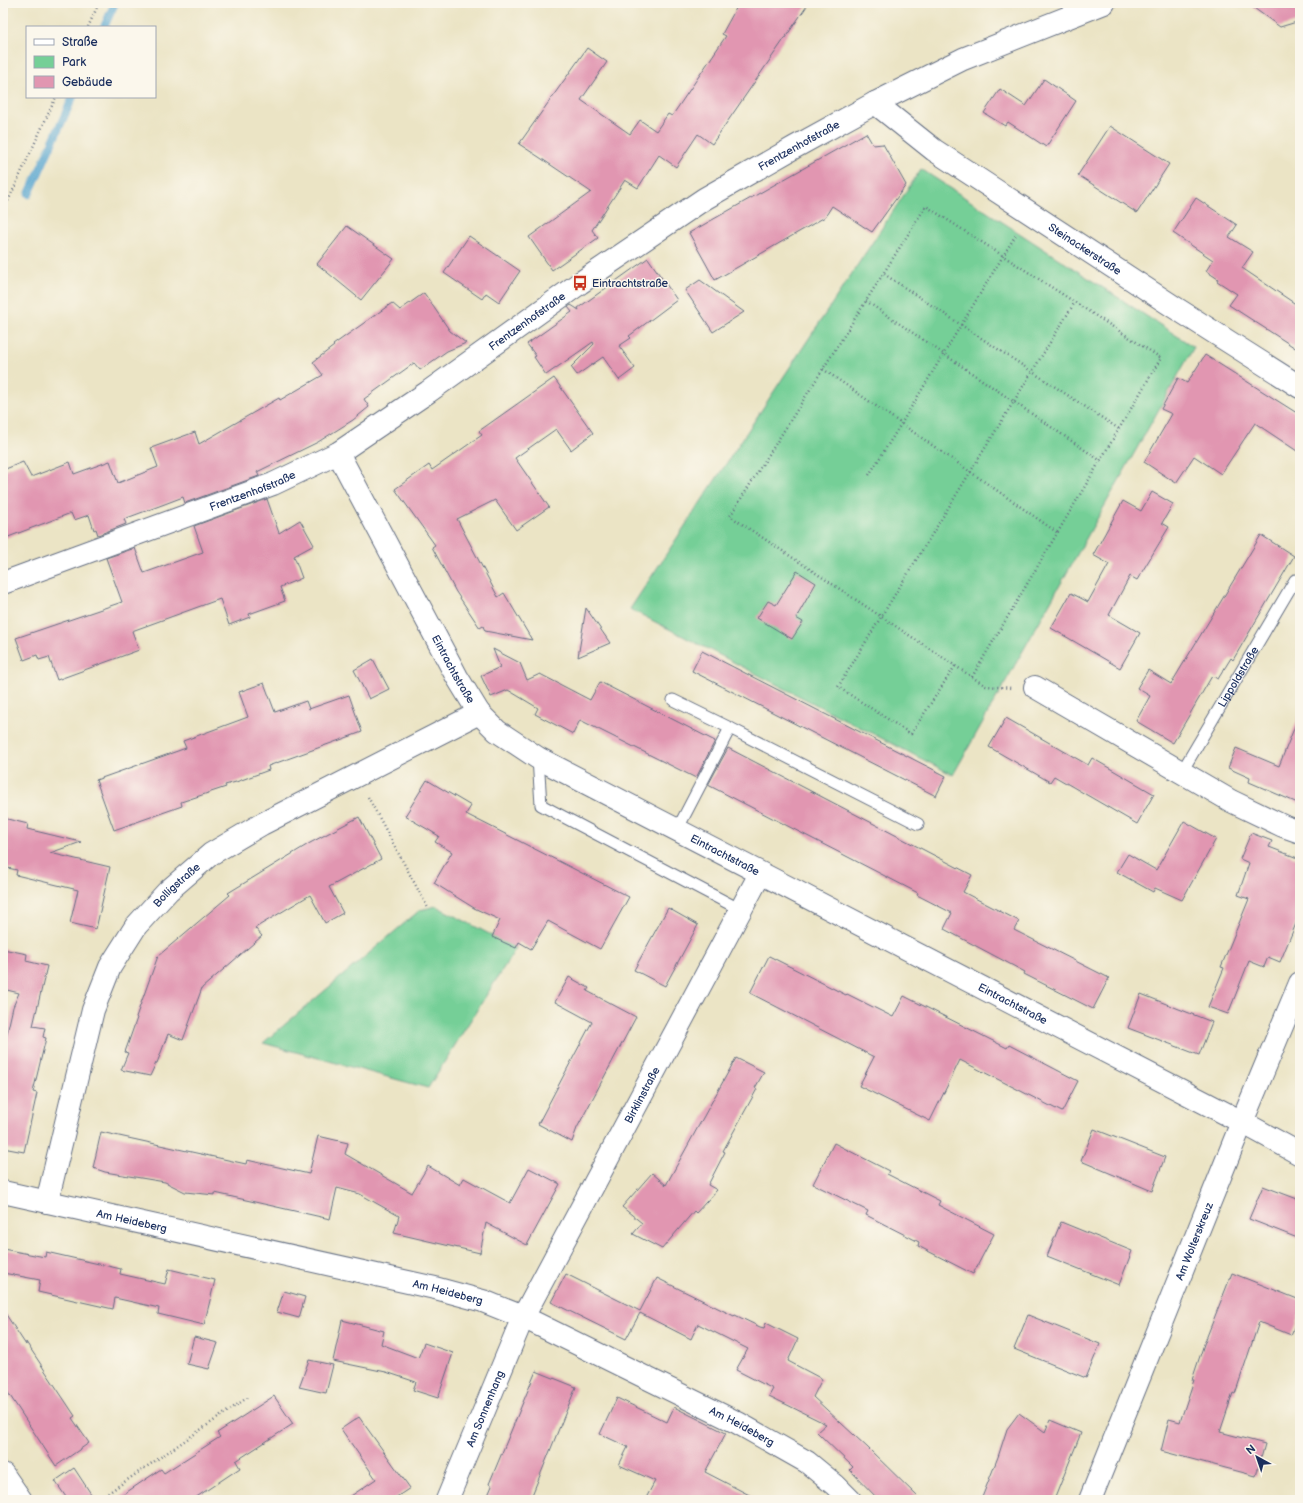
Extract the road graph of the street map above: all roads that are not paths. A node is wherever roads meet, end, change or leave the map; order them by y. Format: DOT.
graph roads {
  1 [pos="1104,3"];
  2 [pos="875,103"];
  3 [pos="1300,387"];
  4 [pos="338,453"];
  5 [pos="1295,580"];
  6 [pos="3,583"];
  7 [pos="1035,687"];
  8 [pos="673,700"];
  9 [pos="479,713"];
  10 [pos="730,728"];
  11 [pos="538,758"];
  12 [pos="1181,773"];
  13 [pos="918,824"];
  14 [pos="677,830"];
  15 [pos="1300,832"];
  16 [pos="760,874"];
  17 [pos="741,910"];
  18 [pos="1300,983"];
  19 [pos="1242,1122"];
  20 [pos="1300,1154"];
  21 [pos="3,1192"];
  22 [pos="47,1202"];
  23 [pos="523,1317"];
  24 [pos="3,1474"];
  25 [pos="21,1500"];
  26 [pos="447,1500"];
  27 [pos="850,1500"];
  28 [pos="1090,1500"];
  1 -- 2 [label="street, Frentzenhofstraße"];
  2 -- 3 [label="street, Steinackerstraße"];
  2 -- 4 [label="street, Frentzenhofstraße"];
  4 -- 6 [label="street, Frentzenhofstraße"];
  4 -- 9 [label="street, Eintrachtstraße"];
  5 -- 12 [label="lane, Lippoldstraße"];
  7 -- 12 [label="street"];
  8 -- 10 [label="lane"];
  9 -- 11 [label="street, Eintrachtstraße"];
  9 -- 22 [label="street, Bolligstraße"];
  10 -- 13 [label="lane"];
  10 -- 14 [label="lane"];
  11 -- 14 [label="street, Eintrachtstraße"];
  11 -- 17 [label="lane"];
  12 -- 15 [label="street"];
  14 -- 16 [label="street, Eintrachtstraße"];
  16 -- 17 [label="street, Birklinstraße"];
  16 -- 19 [label="street, Eintrachtstraße"];
  17 -- 23 [label="street, Birklinstraße"];
  18 -- 19 [label="street, Am Wolterskreuz"];
  19 -- 20 [label="street, Eintrachtstraße"];
  19 -- 28 [label="street, Am Wolterskreuz"];
  21 -- 22 [label="street, Am Heideberg"];
  22 -- 23 [label="street, Am Heideberg"];
  23 -- 26 [label="street, Am Sonnenhang"];
  23 -- 27 [label="street, Am Heideberg"];
  24 -- 25 [label="street"];
}
